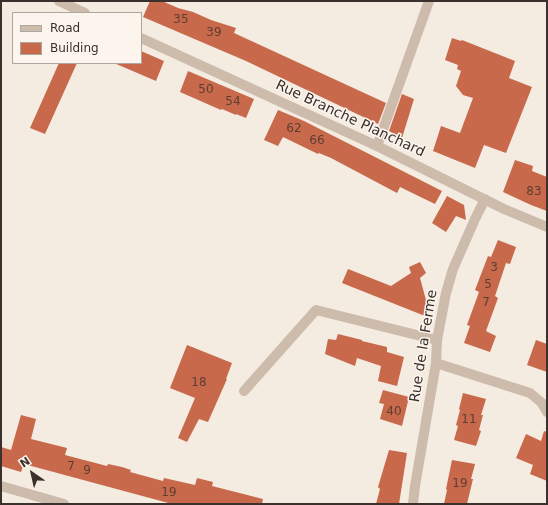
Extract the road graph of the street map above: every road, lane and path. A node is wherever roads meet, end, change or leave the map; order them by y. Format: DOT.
graph roads {
  1 [pos="59,1"];
  2 [pos="429,1"];
  3 [pos="83,12"];
  4 [pos="142,38"];
  5 [pos="377,146"];
  6 [pos="485,199"];
  7 [pos="547,228"];
  8 [pos="436,340"];
  9 [pos="436,363"];
  10 [pos="244,391"];
  11 [pos="547,412"];
  12 [pos="1,486"];
  13 [pos="64,504"];
  14 [pos="413,504"];
  1 -- 3 [label="street"];
  2 -- 5 [label="street"];
  4 -- 5 [label="street, Rue Branche Planchard"];
  5 -- 6 [label="street, Rue Branche Planchard"];
  6 -- 7 [label="street, Rue Branche Planchard"];
  6 -- 8 [label="street, Rue de la Ferme"];
  8 -- 9 [label="street, Rue de la Ferme"];
  8 -- 10 [label="street"];
  9 -- 11 [label="street"];
  9 -- 14 [label="street, Rue de la Ferme"];
  12 -- 13 [label="street"];
}
